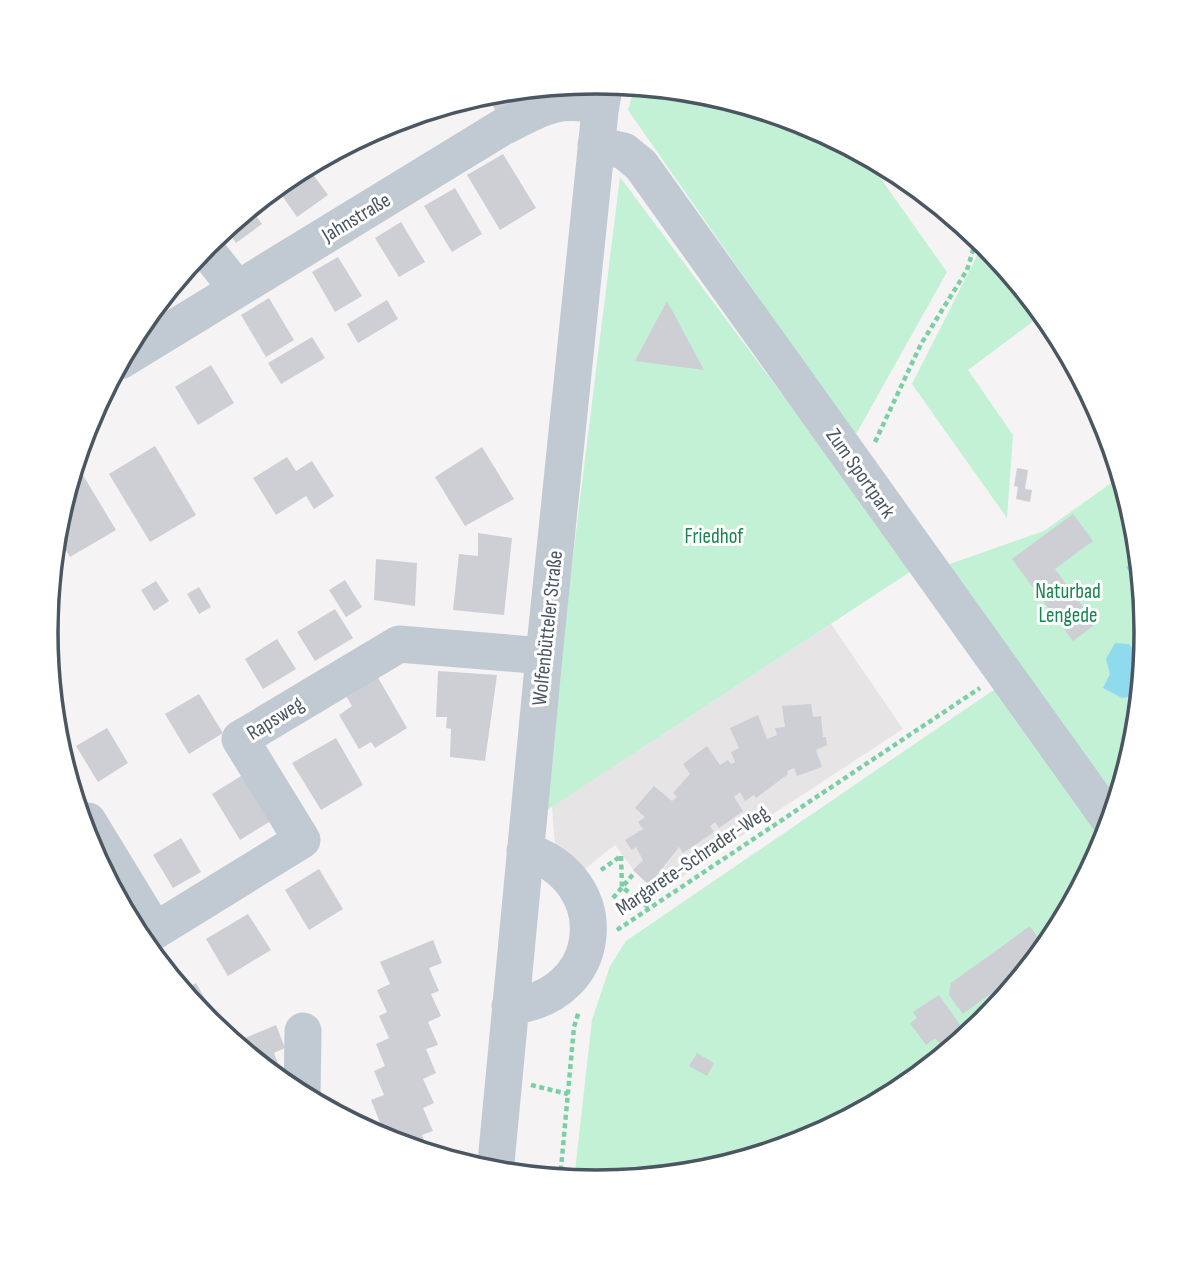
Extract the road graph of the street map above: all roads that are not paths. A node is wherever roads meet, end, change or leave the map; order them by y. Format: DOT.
graph roads {
  1 [pos="603,94"];
  2 [pos="596,145"];
  3 [pos="211,256"];
  4 [pos="237,289"];
  5 [pos="138,350"];
  6 [pos="544,656"];
  7 [pos="1104,812"];
  8 [pos="525,851"];
  9 [pos="109,862"];
  10 [pos="129,899"];
  11 [pos="149,934"];
  12 [pos="510,1006"];
  13 [pos="303,1031"];
  14 [pos="302,1083"];
  15 [pos="496,1161"];
  1 -- 2 [label="street, Wolfenbütteler Straße"];
  1 -- 4 [label="street, Jahnstraße"];
  2 -- 6 [label="street, Wolfenbütteler Straße"];
  2 -- 7 [label="street, Zum Sportpark"];
  3 -- 4 [label="street"];
  4 -- 5 [label="street, Jahnstraße"];
  6 -- 8 [label="street, Wolfenbütteler Straße"];
  6 -- 11 [label="street, Rapsweg"];
  8 -- 12 [label="street, Wolfenbütteler Straße"];
  8 -- 12 [label="street"];
  9 -- 10 [label="street, Rapsweg"];
  12 -- 15 [label="street, Wolfenbütteler Straße"];
  13 -- 14 [label="street"];
}
